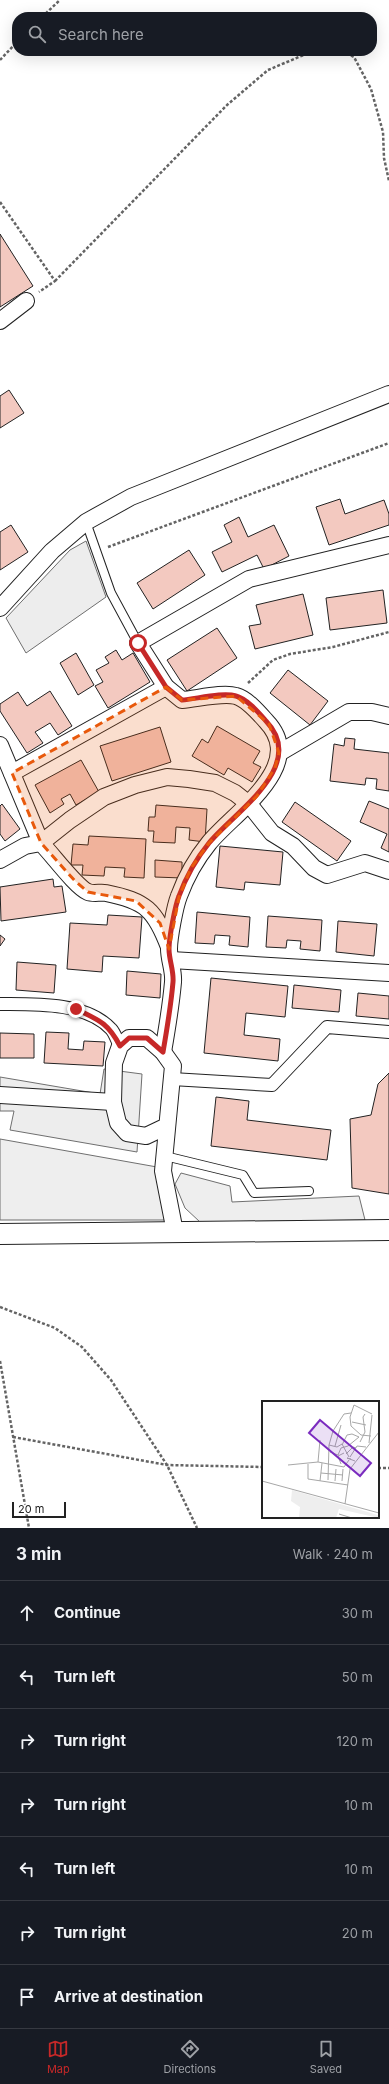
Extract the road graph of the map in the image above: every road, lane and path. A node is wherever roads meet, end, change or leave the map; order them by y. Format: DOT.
graph roads {
  1 [pos="60,0"];
  2 [pos="47,12"];
  3 [pos="12,47"];
  4 [pos="301,56"];
  5 [pos="352,56"];
  6 [pos="0,60"];
  7 [pos="389,181"];
  8 [pos="0,202"];
  9 [pos="56,281"];
  10 [pos="26,301"];
  11 [pos="0,321"];
  12 [pos="389,394"];
  13 [pos="389,444"];
  14 [pos="86,522"];
  15 [pos="389,544"];
  16 [pos="96,551"];
  17 [pos="0,608"];
  18 [pos="389,632"];
  19 [pos="138,643"];
  20 [pos="166,687"];
  21 [pos="236,696"];
  22 [pos="389,716"];
  23 [pos="0,745"];
  24 [pos="279,753"];
  25 [pos="12,772"];
  26 [pos="249,804"];
  27 [pos="42,843"];
  28 [pos="0,860"];
  29 [pos="389,871"];
  30 [pos="170,954"];
  31 [pos="389,973"];
  32 [pos="0,1004"];
  33 [pos="389,1032"];
  34 [pos="120,1046"];
  35 [pos="163,1052"];
  36 [pos="172,1079"];
  37 [pos="0,1095"];
  38 [pos="113,1102"];
  39 [pos="167,1126"];
  40 [pos="165,1156"];
  41 [pos="309,1191"];
  42 [pos="389,1230"];
  43 [pos="175,1232"];
  44 [pos="0,1234"];
  45 [pos="0,1307"];
  46 [pos="0,1361"];
  47 [pos="13,1436"];
  48 [pos="167,1465"];
  49 [pos="262,1466"];
  50 [pos="29,1528"];
  51 [pos="197,1528"];
  1 -- 2 [label="path"];
  3 -- 6 [label="path"];
  4 -- 9 [label="path"];
  5 -- 7 [label="path"];
  8 -- 9 [label="path"];
  9 -- 10 [label="path"];
  10 -- 11 [label="street"];
  12 -- 14 [label="street"];
  13 -- 16 [label="path"];
  14 -- 16 [label="lane"];
  14 -- 17 [label="street"];
  15 -- 19 [label="street"];
  16 -- 19 [label="lane"];
  18 -- 21 [label="path"];
  19 -- 20 [label="street"];
  20 -- 21 [label="street"];
  20 -- 25 [label="street"];
  21 -- 24 [label="street"];
  22 -- 24 [label="street"];
  23 -- 25 [label="street"];
  24 -- 26 [label="street"];
  25 -- 27 [label="street"];
  26 -- 27 [label="street"];
  26 -- 29 [label="street"];
  26 -- 30 [label="street"];
  27 -- 28 [label="street"];
  27 -- 30 [label="street"];
  30 -- 31 [label="street"];
  30 -- 35 [label="street"];
  32 -- 34 [label="street"];
  33 -- 36 [label="street"];
  34 -- 35 [label="street"];
  34 -- 38 [label="street"];
  35 -- 36 [label="street"];
  36 -- 39 [label="street"];
  37 -- 38 [label="street"];
  38 -- 39 [label="street"];
  39 -- 40 [label="street"];
  40 -- 41 [label="lane"];
  40 -- 43 [label="street"];
  42 -- 43 [label="street"];
  43 -- 44 [label="street"];
  45 -- 48 [label="path"];
  46 -- 47 [label="path"];
  47 -- 48 [label="path"];
  47 -- 50 [label="path"];
  48 -- 49 [label="path"];
  48 -- 51 [label="path"];
}
